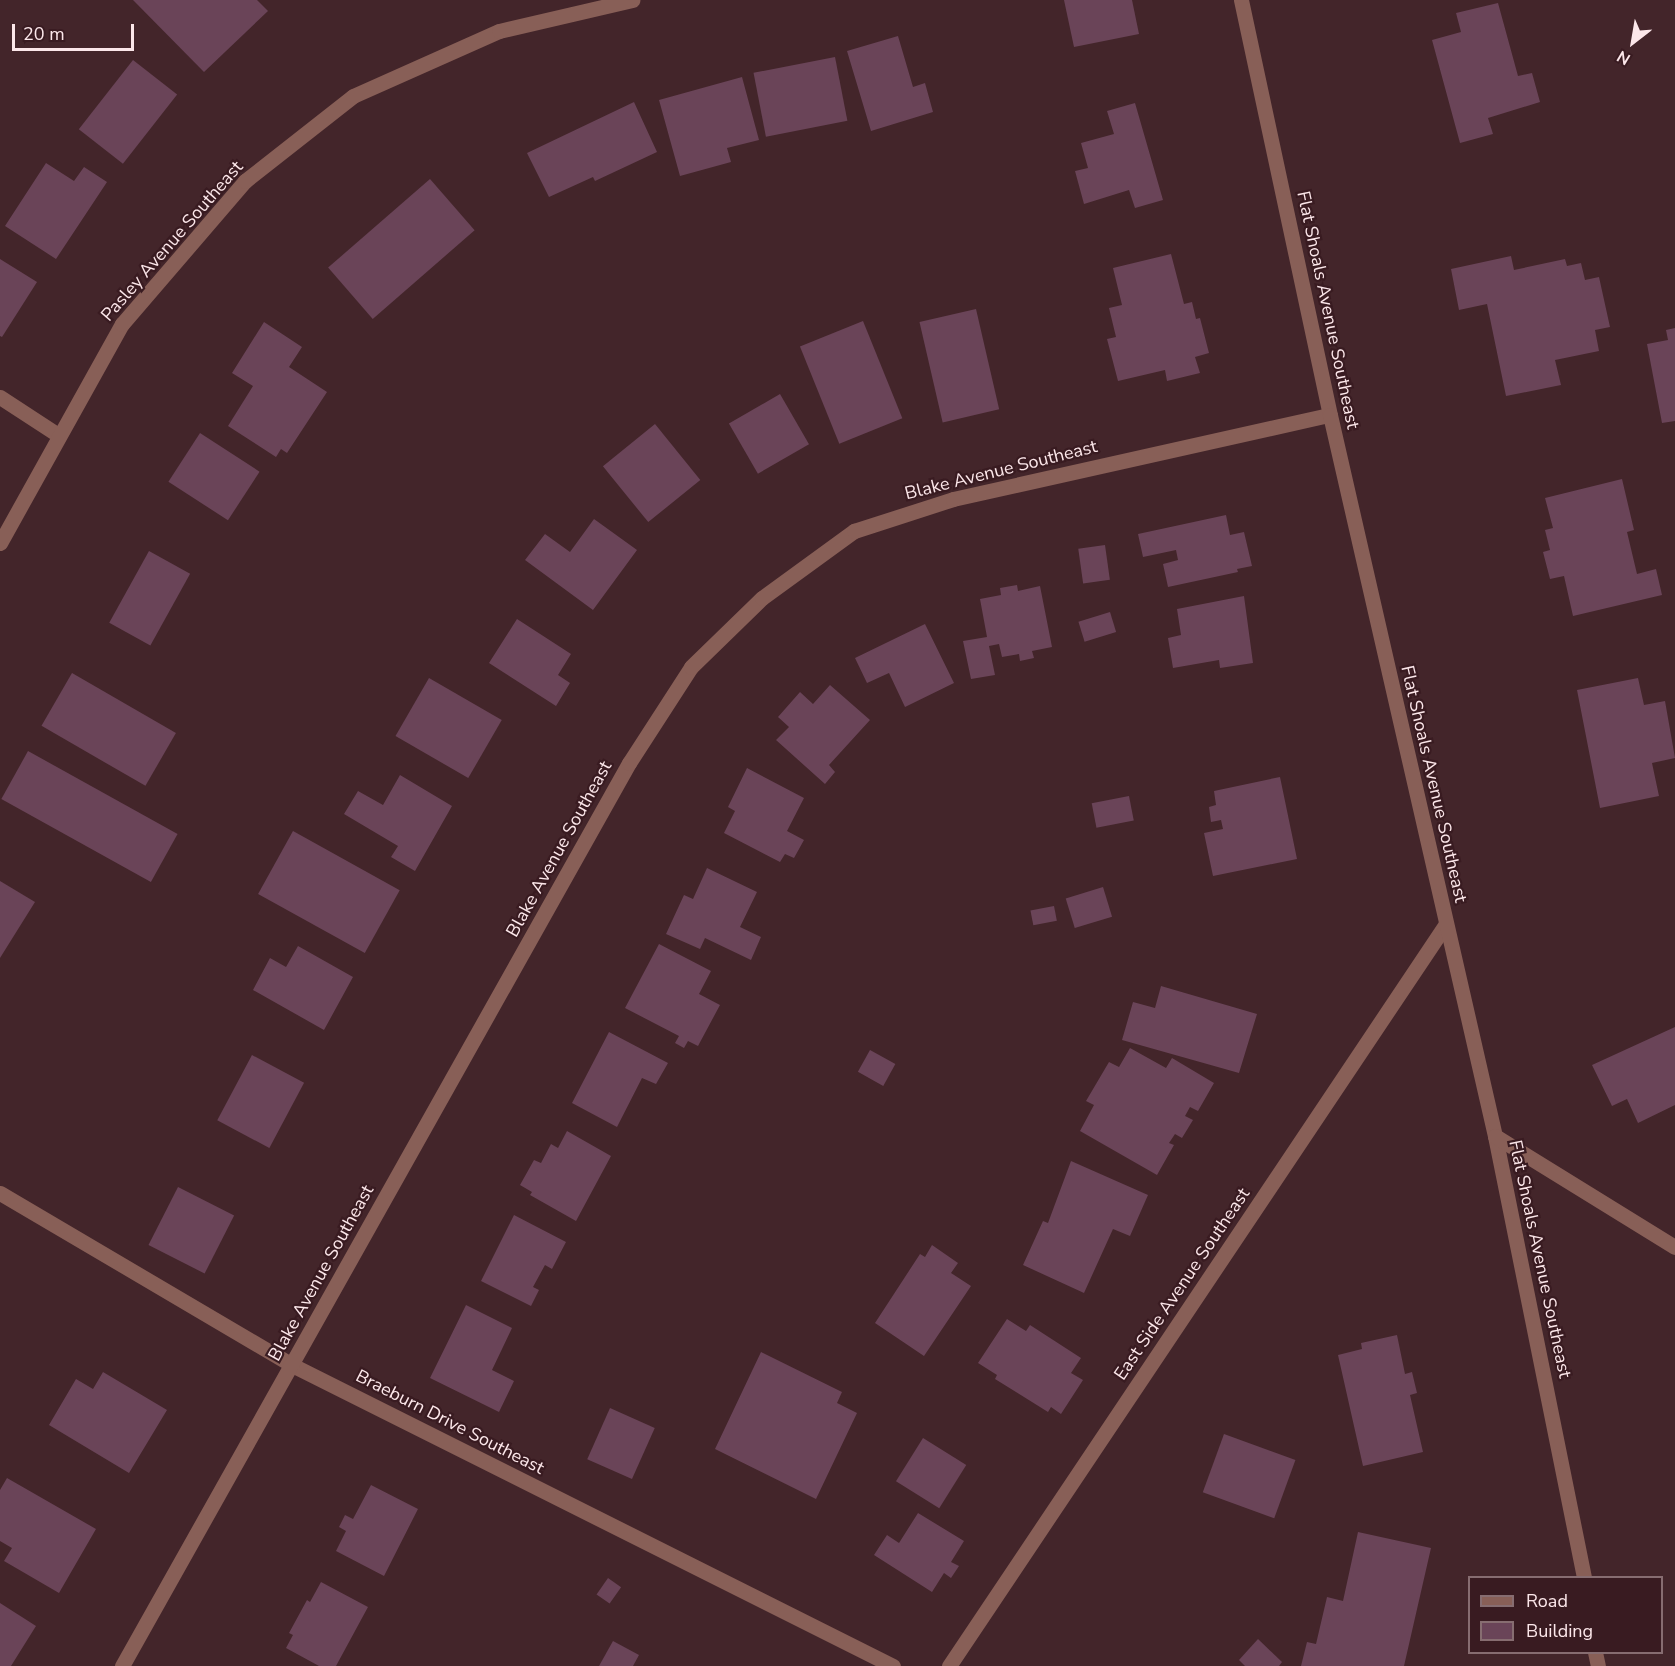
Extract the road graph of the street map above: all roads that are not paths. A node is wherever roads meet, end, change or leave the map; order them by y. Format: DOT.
graph roads {
  1 [pos="632,0"];
  2 [pos="1240,0"];
  3 [pos="0,397"];
  4 [pos="1330,414"];
  5 [pos="58,435"];
  6 [pos="0,543"];
  7 [pos="1446,924"];
  8 [pos="1495,1136"];
  9 [pos="0,1193"];
  10 [pos="1675,1247"];
  11 [pos="292,1365"];
  12 [pos="1584,1576"];
  13 [pos="122,1666"];
  14 [pos="893,1666"];
  15 [pos="949,1666"];
  1 -- 5 [label="street, Pasley Avenue Southeast"];
  2 -- 4 [label="street, Flat Shoals Avenue Southeast"];
  3 -- 5 [label="street"];
  4 -- 7 [label="street, Flat Shoals Avenue Southeast"];
  4 -- 11 [label="street, Blake Avenue Southeast"];
  5 -- 6 [label="street, Pasley Avenue Southeast"];
  7 -- 8 [label="street, Flat Shoals Avenue Southeast"];
  7 -- 15 [label="street, East Side Avenue Southeast"];
  8 -- 10 [label="street"];
  8 -- 12 [label="street, Flat Shoals Avenue Southeast"];
  9 -- 11 [label="street, Braeburn Drive Southeast"];
  11 -- 13 [label="street, Blake Avenue Southeast"];
  11 -- 14 [label="street, Braeburn Drive Southeast"];
}
